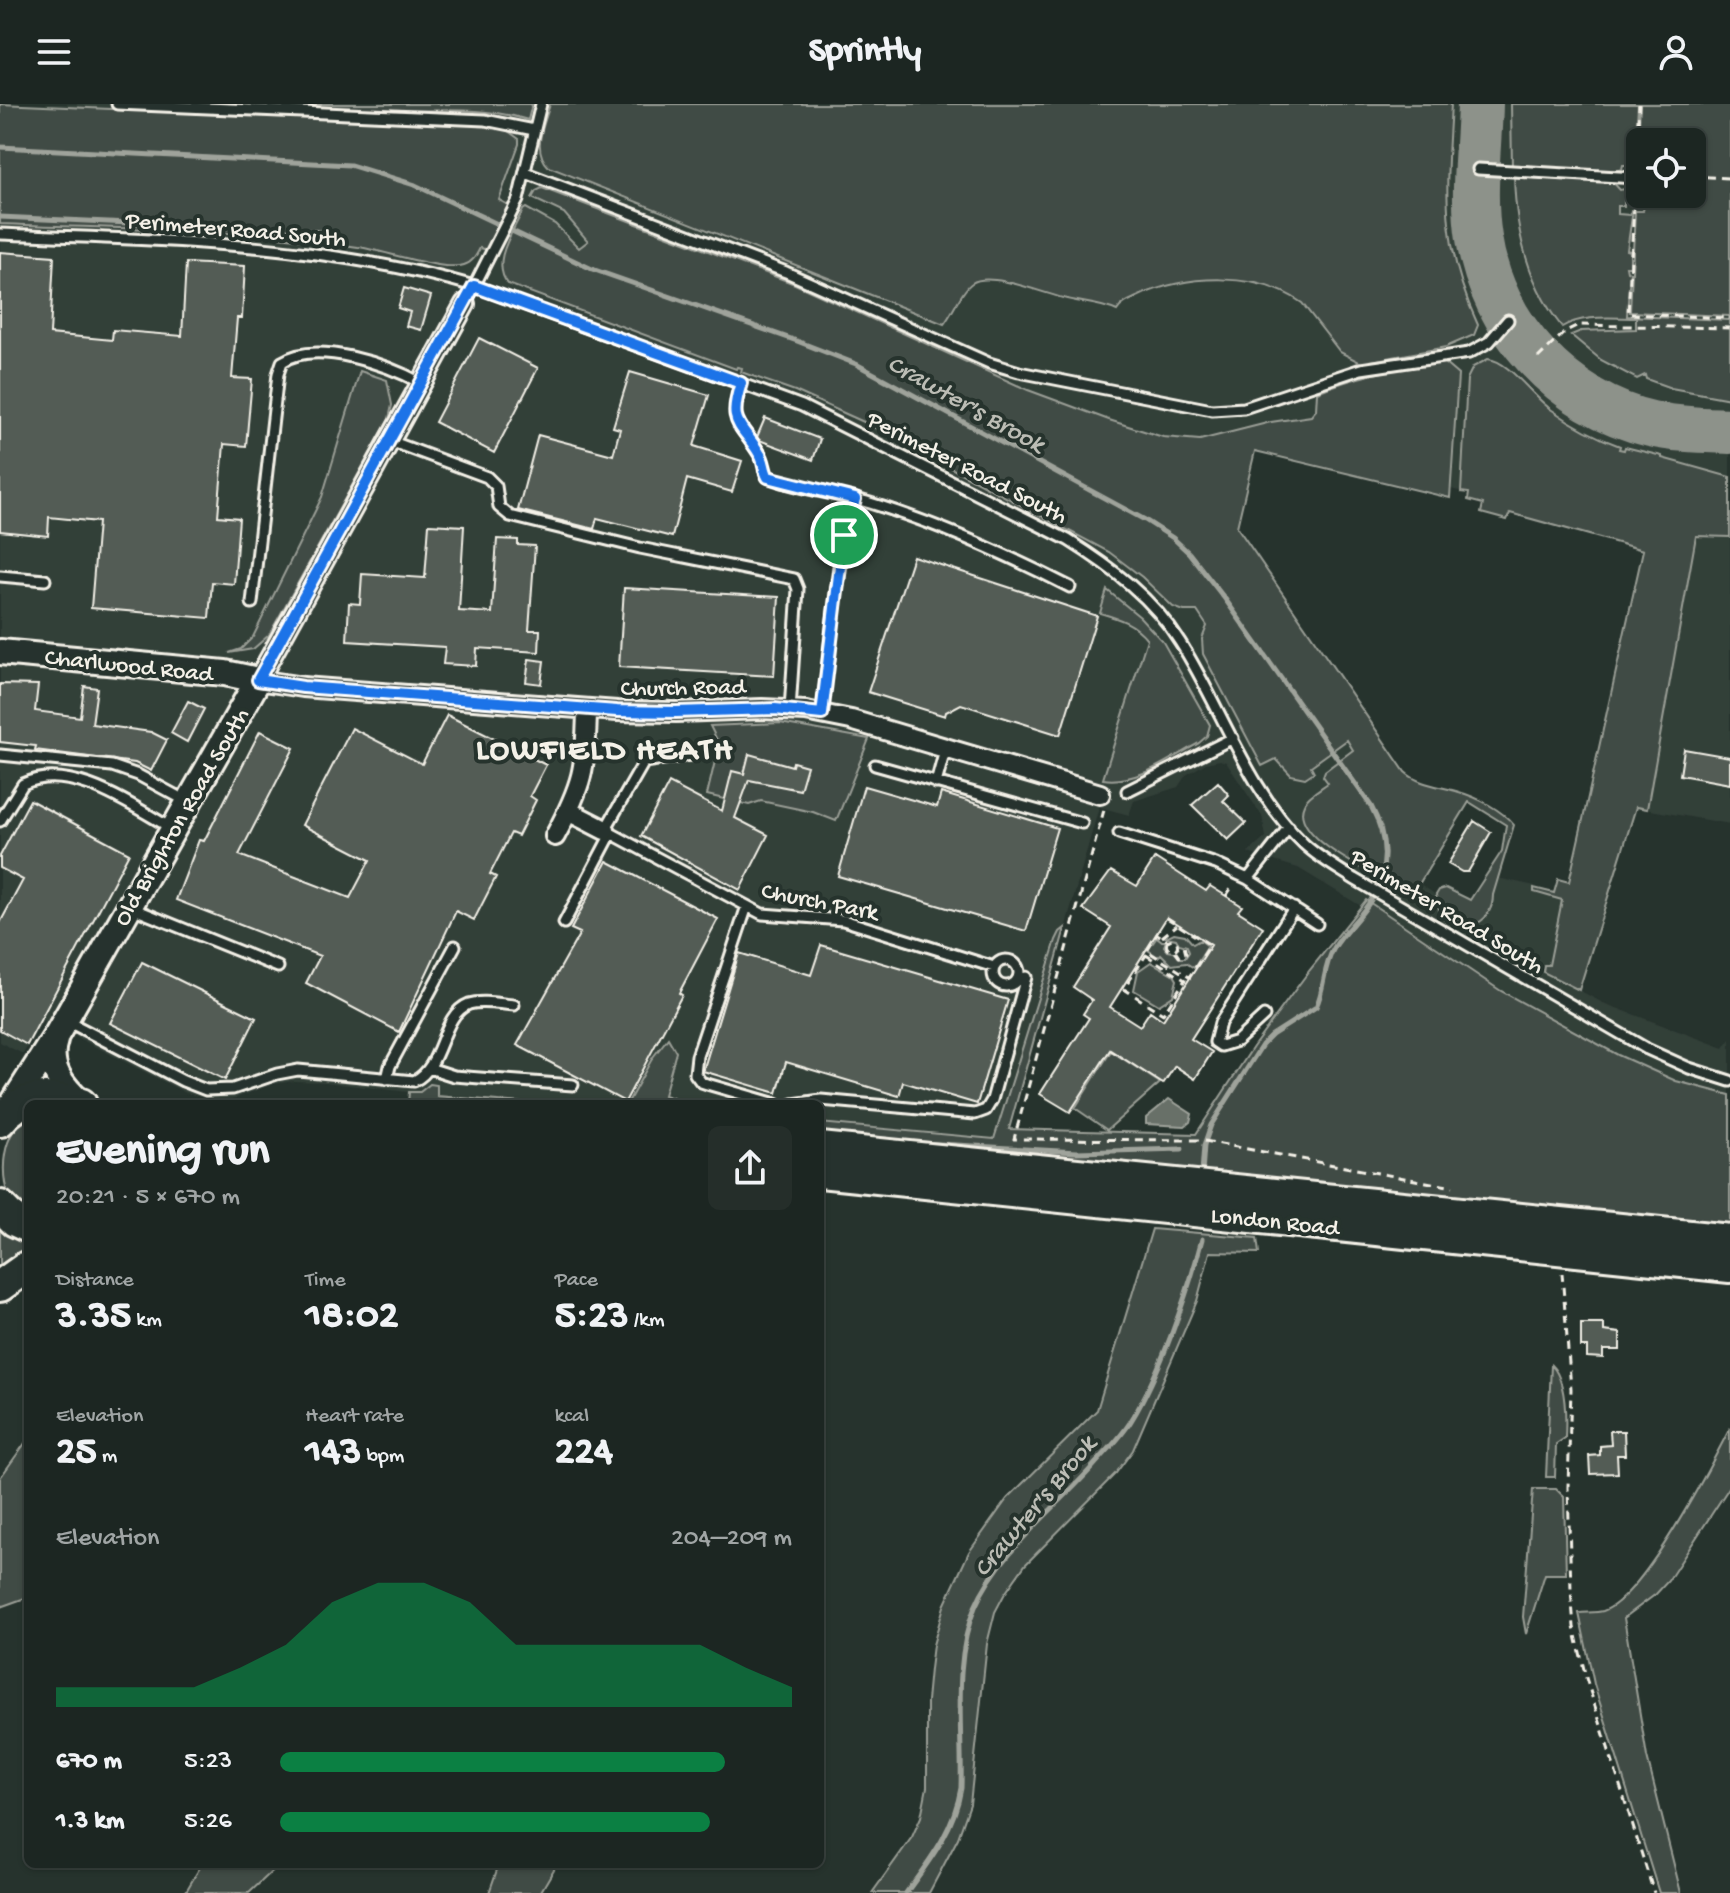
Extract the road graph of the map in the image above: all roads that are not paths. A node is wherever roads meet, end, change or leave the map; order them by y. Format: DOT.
graph roads {
  1 [pos="117,104"];
  2 [pos="541,104"];
  3 [pos="534,130"];
  4 [pos="1478,169"];
  5 [pos="526,173"];
  6 [pos="1626,176"];
  7 [pos="0,234"];
  8 [pos="474,286"];
  9 [pos="465,304"];
  10 [pos="1508,320"];
  11 [pos="421,383"];
  12 [pos="741,383"];
  13 [pos="390,441"];
  14 [pos="855,499"];
  15 [pos="0,576"];
  16 [pos="45,580"];
  17 [pos="1070,587"];
  18 [pos="252,603"];
  19 [pos="0,652"];
  20 [pos="258,680"];
  21 [pos="587,710"];
  22 [pos="790,710"];
  23 [pos="822,714"];
  24 [pos="1233,738"];
  25 [pos="946,747"];
  26 [pos="697,754"];
  27 [pos="0,755"];
  28 [pos="875,765"];
  29 [pos="936,783"];
  30 [pos="1127,791"];
  31 [pos="1100,794"];
  32 [pos="188,802"];
  33 [pos="568,811"];
  34 [pos="0,821"];
  35 [pos="1082,823"];
  36 [pos="1289,827"];
  37 [pos="173,829"];
  38 [pos="608,832"];
  39 [pos="1119,833"];
  40 [pos="555,836"];
  41 [pos="1248,879"];
  42 [pos="129,906"];
  43 [pos="747,906"];
  44 [pos="1294,908"];
  45 [pos="564,923"];
  46 [pos="1317,924"];
  47 [pos="455,946"];
  48 [pos="278,967"];
  49 [pos="994,967"];
  50 [pos="1022,976"];
  51 [pos="1039,981"];
  52 [pos="514,1005"];
  53 [pos="1264,1016"];
  54 [pos="61,1027"];
  55 [pos="429,1068"];
  56 [pos="387,1079"];
  57 [pos="1730,1081"];
  58 [pos="573,1085"];
  59 [pos="29,1100"];
  60 [pos="67,1100"];
  61 [pos="78,1100"];
  62 [pos="762,1100"];
  63 [pos="824,1100"];
  64 [pos="24,1101"];
  65 [pos="2,1118"];
  66 [pos="824,1148"];
  67 [pos="824,1172"];
  68 [pos="0,1206"];
  69 [pos="24,1225"];
  70 [pos="1730,1240"];
  71 [pos="1730,1267"];
  72 [pos="24,1269"];
  73 [pos="0,1286"];
  1 -- 3 [label="lane"];
  2 -- 3 [label="lane"];
  3 -- 5 [label="lane"];
  4 -- 6 [label="lane"];
  5 -- 8 [label="lane"];
  5 -- 10 [label="lane"];
  7 -- 8 [label="lane, Perimeter Road South"];
  8 -- 9 [label="lane"];
  8 -- 12 [label="lane, Perimeter Road South"];
  9 -- 11 [label="street, Old Brighton Road South"];
  11 -- 13 [label="street, Old Brighton Road South"];
  11 -- 18 [label="lane"];
  12 -- 14 [label="lane"];
  12 -- 24 [label="lane, Perimeter Road South"];
  13 -- 20 [label="street, Old Brighton Road South"];
  13 -- 22 [label="lane"];
  14 -- 17 [label="lane"];
  14 -- 23 [label="lane"];
  15 -- 16 [label="lane"];
  19 -- 20 [label="street, Charlwood Road"];
  20 -- 21 [label="street, Church Road"];
  20 -- 32 [label="street, Old Brighton Road South"];
  21 -- 22 [label="street, Church Road"];
  21 -- 33 [label="street"];
  22 -- 23 [label="street, Church Road"];
  23 -- 25 [label="street, Church Road"];
  24 -- 30 [label="lane"];
  24 -- 36 [label="lane, Perimeter Road South"];
  25 -- 29 [label="lane"];
  25 -- 31 [label="street, Church Road"];
  26 -- 38 [label="lane"];
  27 -- 32 [label="lane"];
  28 -- 29 [label="lane"];
  29 -- 35 [label="lane"];
  32 -- 37 [label="street, Old Brighton Road South"];
  33 -- 38 [label="street"];
  33 -- 40 [label="street"];
  34 -- 37 [label="lane"];
  36 -- 41 [label="lane"];
  36 -- 57 [label="lane, Perimeter Road South"];
  37 -- 42 [label="street, Old Brighton Road South"];
  38 -- 43 [label="lane, Church Park"];
  38 -- 45 [label="lane"];
  39 -- 41 [label="lane"];
  41 -- 44 [label="lane"];
  42 -- 48 [label="lane"];
  42 -- 54 [label="street, Old Brighton Road South"];
  43 -- 49 [label="lane, Church Park"];
  43 -- 62 [label="lane"];
  44 -- 46 [label="lane"];
  44 -- 53 [label="lane"];
  47 -- 56 [label="lane"];
  49 -- 50 [label="lane"];
  49 -- 50 [label="lane"];
  50 -- 51 [label="lane"];
  50 -- 63 [label="lane"];
  52 -- 55 [label="lane"];
  54 -- 56 [label="lane"];
  54 -- 61 [label="street, Old Brighton Road South"];
  54 -- 65 [label="street, Old Brighton Road South"];
  55 -- 56 [label="lane"];
  55 -- 58 [label="lane"];
  59 -- 60 [label="main road"];
  64 -- 65 [label="main road"];
  66 -- 70 [label="main road, London Road"];
  67 -- 71 [label="main road, London Road"];
  68 -- 69 [label="main road"];
  72 -- 73 [label="main road"];
}
